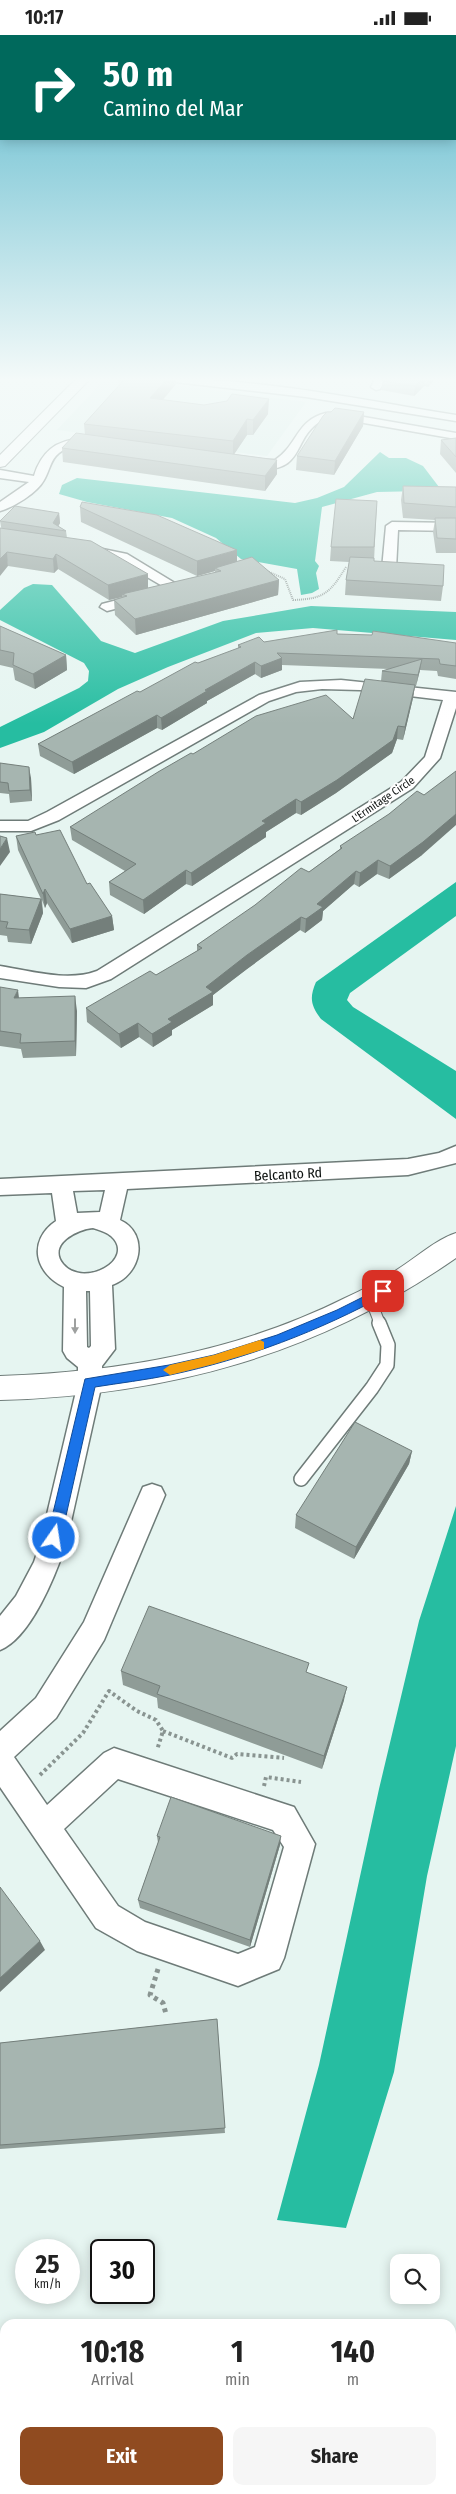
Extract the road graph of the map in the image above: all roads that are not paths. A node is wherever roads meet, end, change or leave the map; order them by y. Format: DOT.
graph roads {
  1 [pos="19,494"];
  2 [pos="0,507"];
  3 [pos="456,527"];
  4 [pos="68,547"];
  5 [pos="346,567"];
  6 [pos="389,569"];
  7 [pos="407,569"];
  8 [pos="193,583"];
  9 [pos="176,588"];
  10 [pos="107,607"];
  11 [pos="454,697"];
  12 [pos="0,826"];
  13 [pos="0,972"];
  14 [pos="456,1154"];
  15 [pos="118,1181"];
  16 [pos="61,1184"];
  17 [pos="0,1187"];
  18 [pos="108,1223"];
  19 [pos="68,1225"];
  20 [pos="456,1243"];
  21 [pos="101,1281"];
  22 [pos="75,1282"];
  23 [pos="370,1298"];
  24 [pos="90,1373"];
  25 [pos="0,1388"];
  26 [pos="301,1479"];
  27 [pos="152,1495"];
  28 [pos="0,1637"];
  29 [pos="0,1751"];
  30 [pos="0,1761"];
  31 [pos="46,1827"];
  1 -- 2 [label="street"];
  3 -- 6 [label="street"];
  4 -- 9 [label="street"];
  5 -- 6 [label="street"];
  6 -- 7 [label="street"];
  8 -- 9 [label="street"];
  9 -- 10 [label="street"];
  11 -- 12 [label="street, L'Ermitage Circle"];
  11 -- 13 [label="street, L'Ermitage Circle"];
  14 -- 15 [label="street, Belcanto Rd"];
  15 -- 16 [label="street, Belcanto Rd"];
  15 -- 18 [label="street"];
  16 -- 17 [label="street, Belcanto Rd"];
  16 -- 19 [label="street"];
  18 -- 19 [label="street"];
  18 -- 21 [label="street"];
  19 -- 22 [label="street"];
  20 -- 23 [label="street"];
  21 -- 22 [label="street"];
  21 -- 24 [label="street"];
  22 -- 24 [label="street, one-way"];
  23 -- 24 [label="street"];
  23 -- 26 [label="lane"];
  24 -- 25 [label="street"];
  24 -- 28 [label="street"];
  27 -- 29 [label="street"];
  30 -- 31 [label="street"];
  31 -- 31 [label="street"];
}
